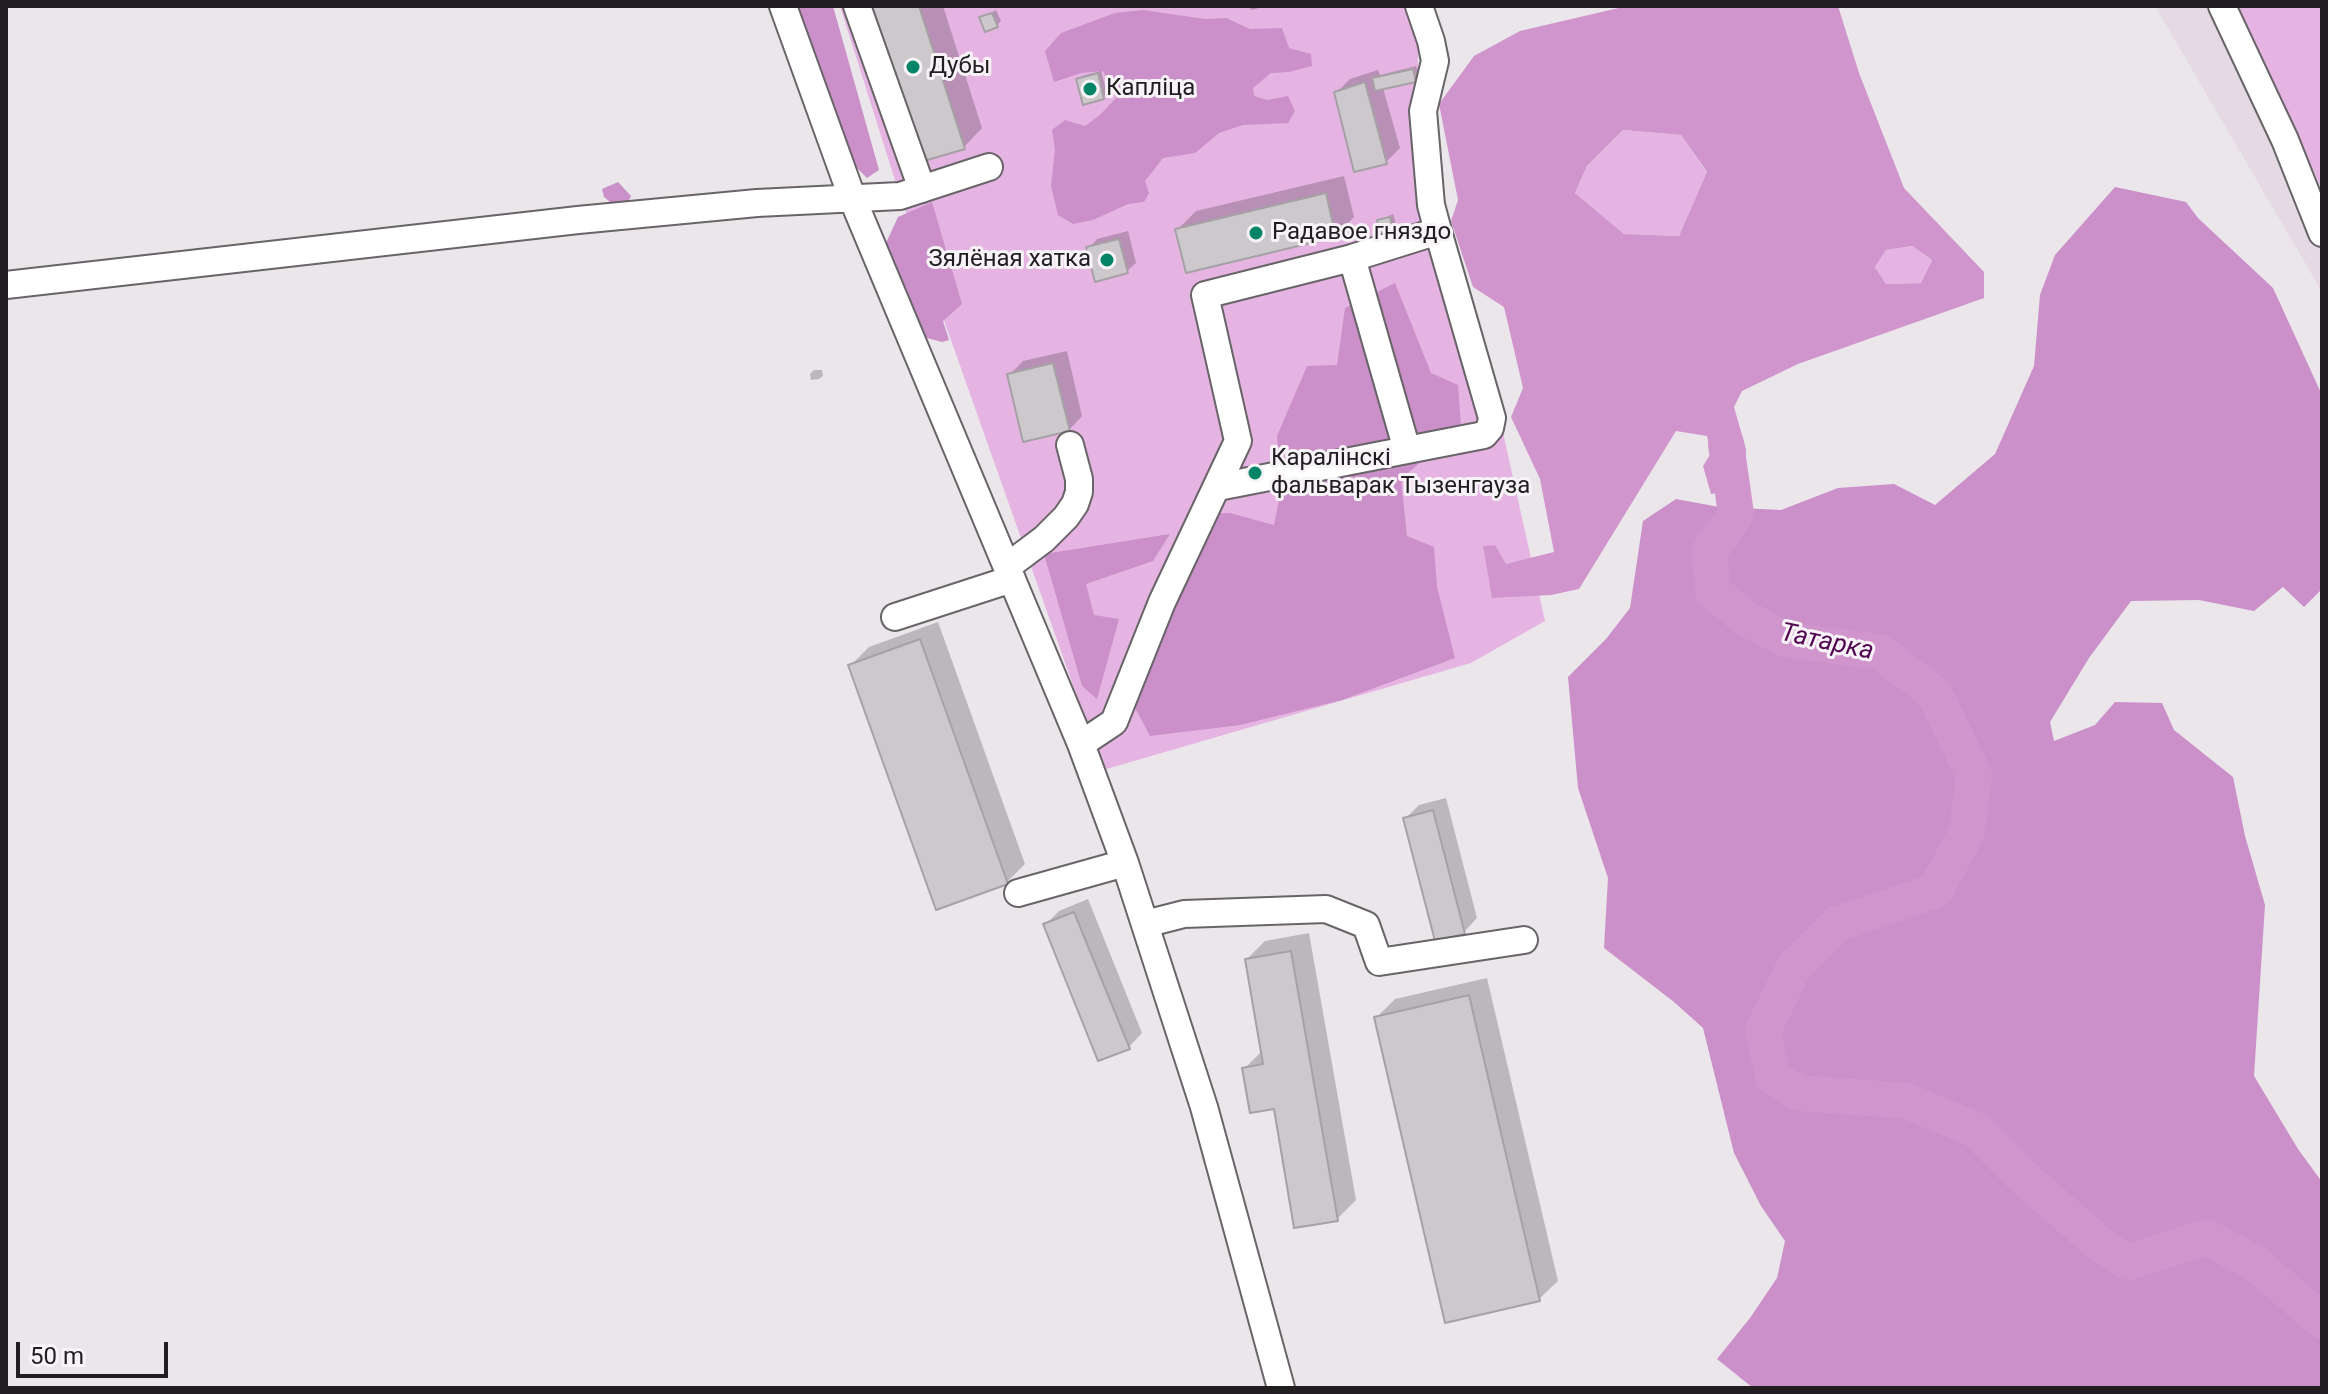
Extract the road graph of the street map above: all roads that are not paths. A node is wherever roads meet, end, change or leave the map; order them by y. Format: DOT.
graph roads {
  1 [pos="783,6"];
  2 [pos="857,6"];
  3 [pos="1419,6"];
  4 [pos="2222,6"];
  5 [pos="989,167"];
  6 [pos="922,189"];
  7 [pos="853,200"];
  8 [pos="1438,231"];
  9 [pos="2322,233"];
  10 [pos="1352,258"];
  11 [pos="6,285"];
  12 [pos="1070,445"];
  13 [pos="1407,450"];
  14 [pos="1218,487"];
  15 [pos="1010,573"];
  16 [pos="895,617"];
  17 [pos="1081,744"];
  18 [pos="1125,863"];
  19 [pos="1018,893"];
  20 [pos="1145,924"];
  21 [pos="1524,940"];
  22 [pos="1281,1388"];
  1 -- 7 [label="street"];
  2 -- 6 [label="street"];
  3 -- 8 [label="street"];
  4 -- 9 [label="street"];
  5 -- 6 [label="street"];
  6 -- 7 [label="street"];
  7 -- 11 [label="street"];
  7 -- 15 [label="street"];
  8 -- 10 [label="street"];
  8 -- 13 [label="street"];
  10 -- 13 [label="street"];
  10 -- 14 [label="street"];
  12 -- 15 [label="street"];
  13 -- 14 [label="street"];
  14 -- 17 [label="street"];
  15 -- 16 [label="street"];
  15 -- 17 [label="street"];
  17 -- 18 [label="street"];
  18 -- 19 [label="street"];
  18 -- 20 [label="street"];
  20 -- 21 [label="street"];
  20 -- 22 [label="street"];
}
